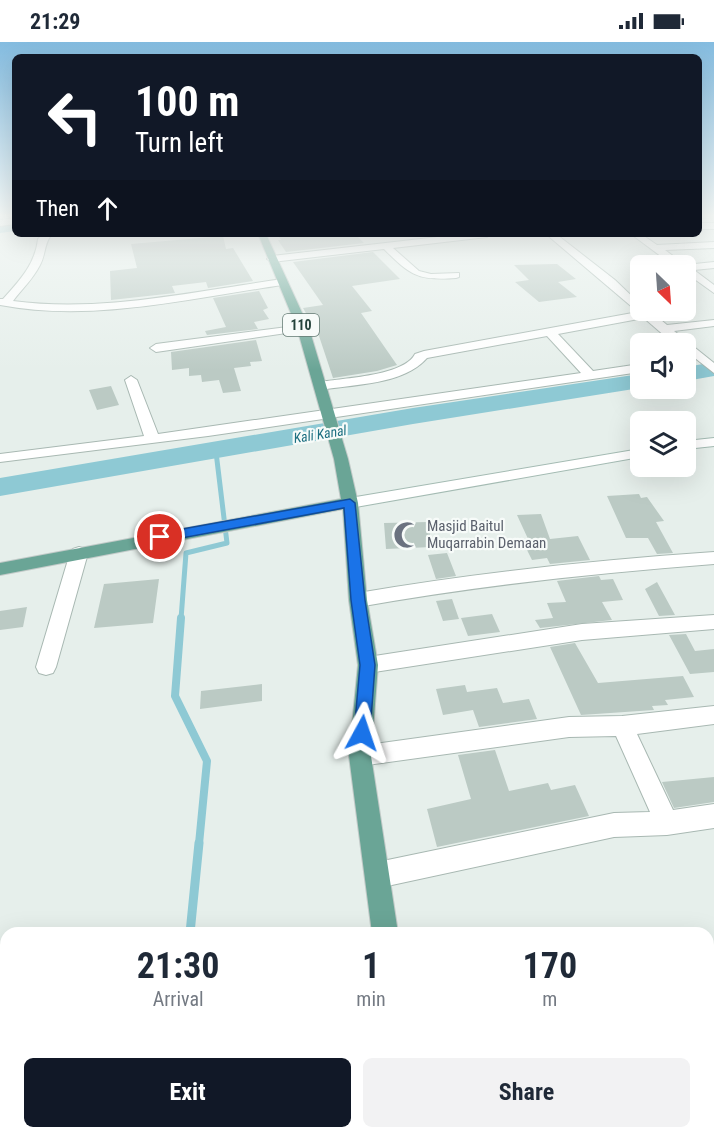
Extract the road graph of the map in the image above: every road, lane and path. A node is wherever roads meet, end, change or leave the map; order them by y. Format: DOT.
graph roads {
  1 [pos="33,267"];
  2 [pos="276,267"];
  3 [pos="409,267"];
  4 [pos="592,267"];
  5 [pos="456,275"];
  6 [pos="696,276"];
  7 [pos="284,282"];
  8 [pos="714,290"];
  9 [pos="630,299"];
  10 [pos="2,303"];
  11 [pos="630,314"];
  12 [pos="655,321"];
  13 [pos="714,323"];
  14 [pos="303,328"];
  15 [pos="665,329"];
  16 [pos="550,332"];
  17 [pos="670,333"];
  18 [pos="156,348"];
  19 [pos="630,369"];
  20 [pos="590,375"];
  21 [pos="131,380"];
  22 [pos="320,386"];
  23 [pos="328,416"];
  24 [pos="152,438"];
  25 [pos="714,441"];
  26 [pos="696,444"];
  27 [pos="630,455"];
  28 [pos="0,458"];
  29 [pos="350,503"];
  30 [pos="79,554"];
  31 [pos="714,558"];
  32 [pos="0,569"];
  33 [pos="358,600"];
  34 [pos="714,622"];
  35 [pos="368,665"];
  36 [pos="46,667"];
  37 [pos="714,716"];
  38 [pos="622,726"];
  39 [pos="360,756"];
  40 [pos="714,816"];
  41 [pos="667,823"];
  42 [pos="378,875"];
  43 [pos="384,927"];
  1 -- 10 [label="street"];
  2 -- 7 [label="main road, 110"];
  3 -- 5 [label="street"];
  4 -- 9 [label="street"];
  6 -- 8 [label="street"];
  7 -- 10 [label="street"];
  7 -- 14 [label="main road, 110"];
  11 -- 16 [label="street"];
  12 -- 15 [label="street"];
  13 -- 15 [label="street"];
  14 -- 18 [label="street"];
  14 -- 22 [label="main road, 110"];
  15 -- 17 [label="street"];
  16 -- 20 [label="street"];
  16 -- 22 [label="street"];
  19 -- 20 [label="street"];
  20 -- 23 [label="street"];
  21 -- 24 [label="street"];
  22 -- 23 [label="main road, 110"];
  23 -- 24 [label="street"];
  23 -- 29 [label="main road, 110"];
  24 -- 28 [label="street"];
  25 -- 26 [label="street"];
  27 -- 29 [label="street"];
  29 -- 30 [label="main road"];
  29 -- 33 [label="main road"];
  30 -- 32 [label="main road"];
  30 -- 36 [label="street"];
  31 -- 33 [label="street"];
  33 -- 35 [label="main road"];
  34 -- 35 [label="street"];
  35 -- 39 [label="main road"];
  37 -- 38 [label="street"];
  38 -- 39 [label="street"];
  38 -- 41 [label="street"];
  39 -- 42 [label="main road"];
  40 -- 41 [label="street"];
  41 -- 42 [label="street"];
  42 -- 43 [label="main road"];
}
